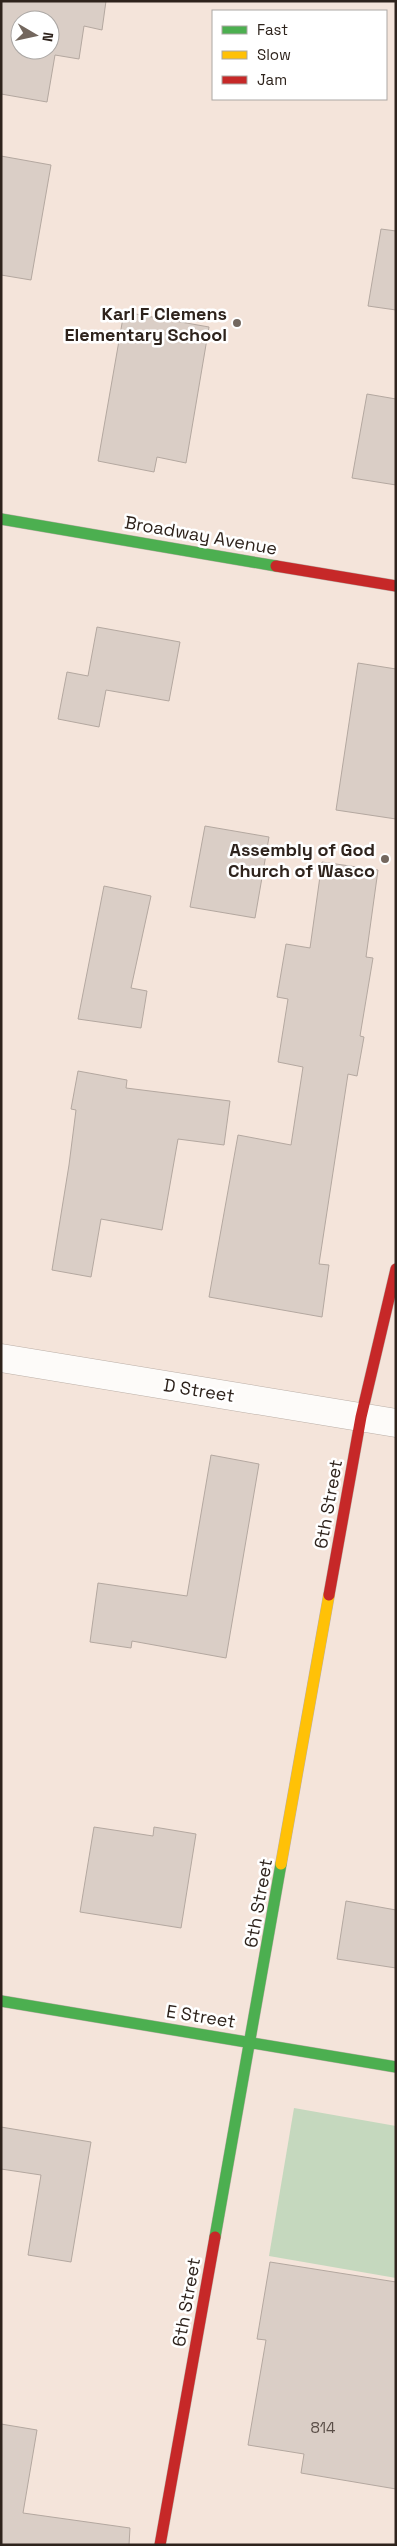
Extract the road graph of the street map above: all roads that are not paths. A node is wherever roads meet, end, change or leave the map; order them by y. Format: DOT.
graph roads {
  1 [pos="1,519"];
  2 [pos="396,586"];
  3 [pos="396,1269"];
  4 [pos="1,1358"];
  5 [pos="361,1417"];
  6 [pos="396,1423"];
  7 [pos="1,2001"];
  8 [pos="251,2042"];
  9 [pos="396,2067"];
  10 [pos="160,2545"];
  1 -- 2 [label="street, Broadway Avenue"];
  3 -- 5 [label="street, 6th Street"];
  4 -- 5 [label="street, D Street"];
  5 -- 6 [label="street, D Street"];
  5 -- 8 [label="street, 6th Street"];
  7 -- 8 [label="street, E Street"];
  8 -- 9 [label="street, E Street"];
  8 -- 10 [label="street, 6th Street"];
}
